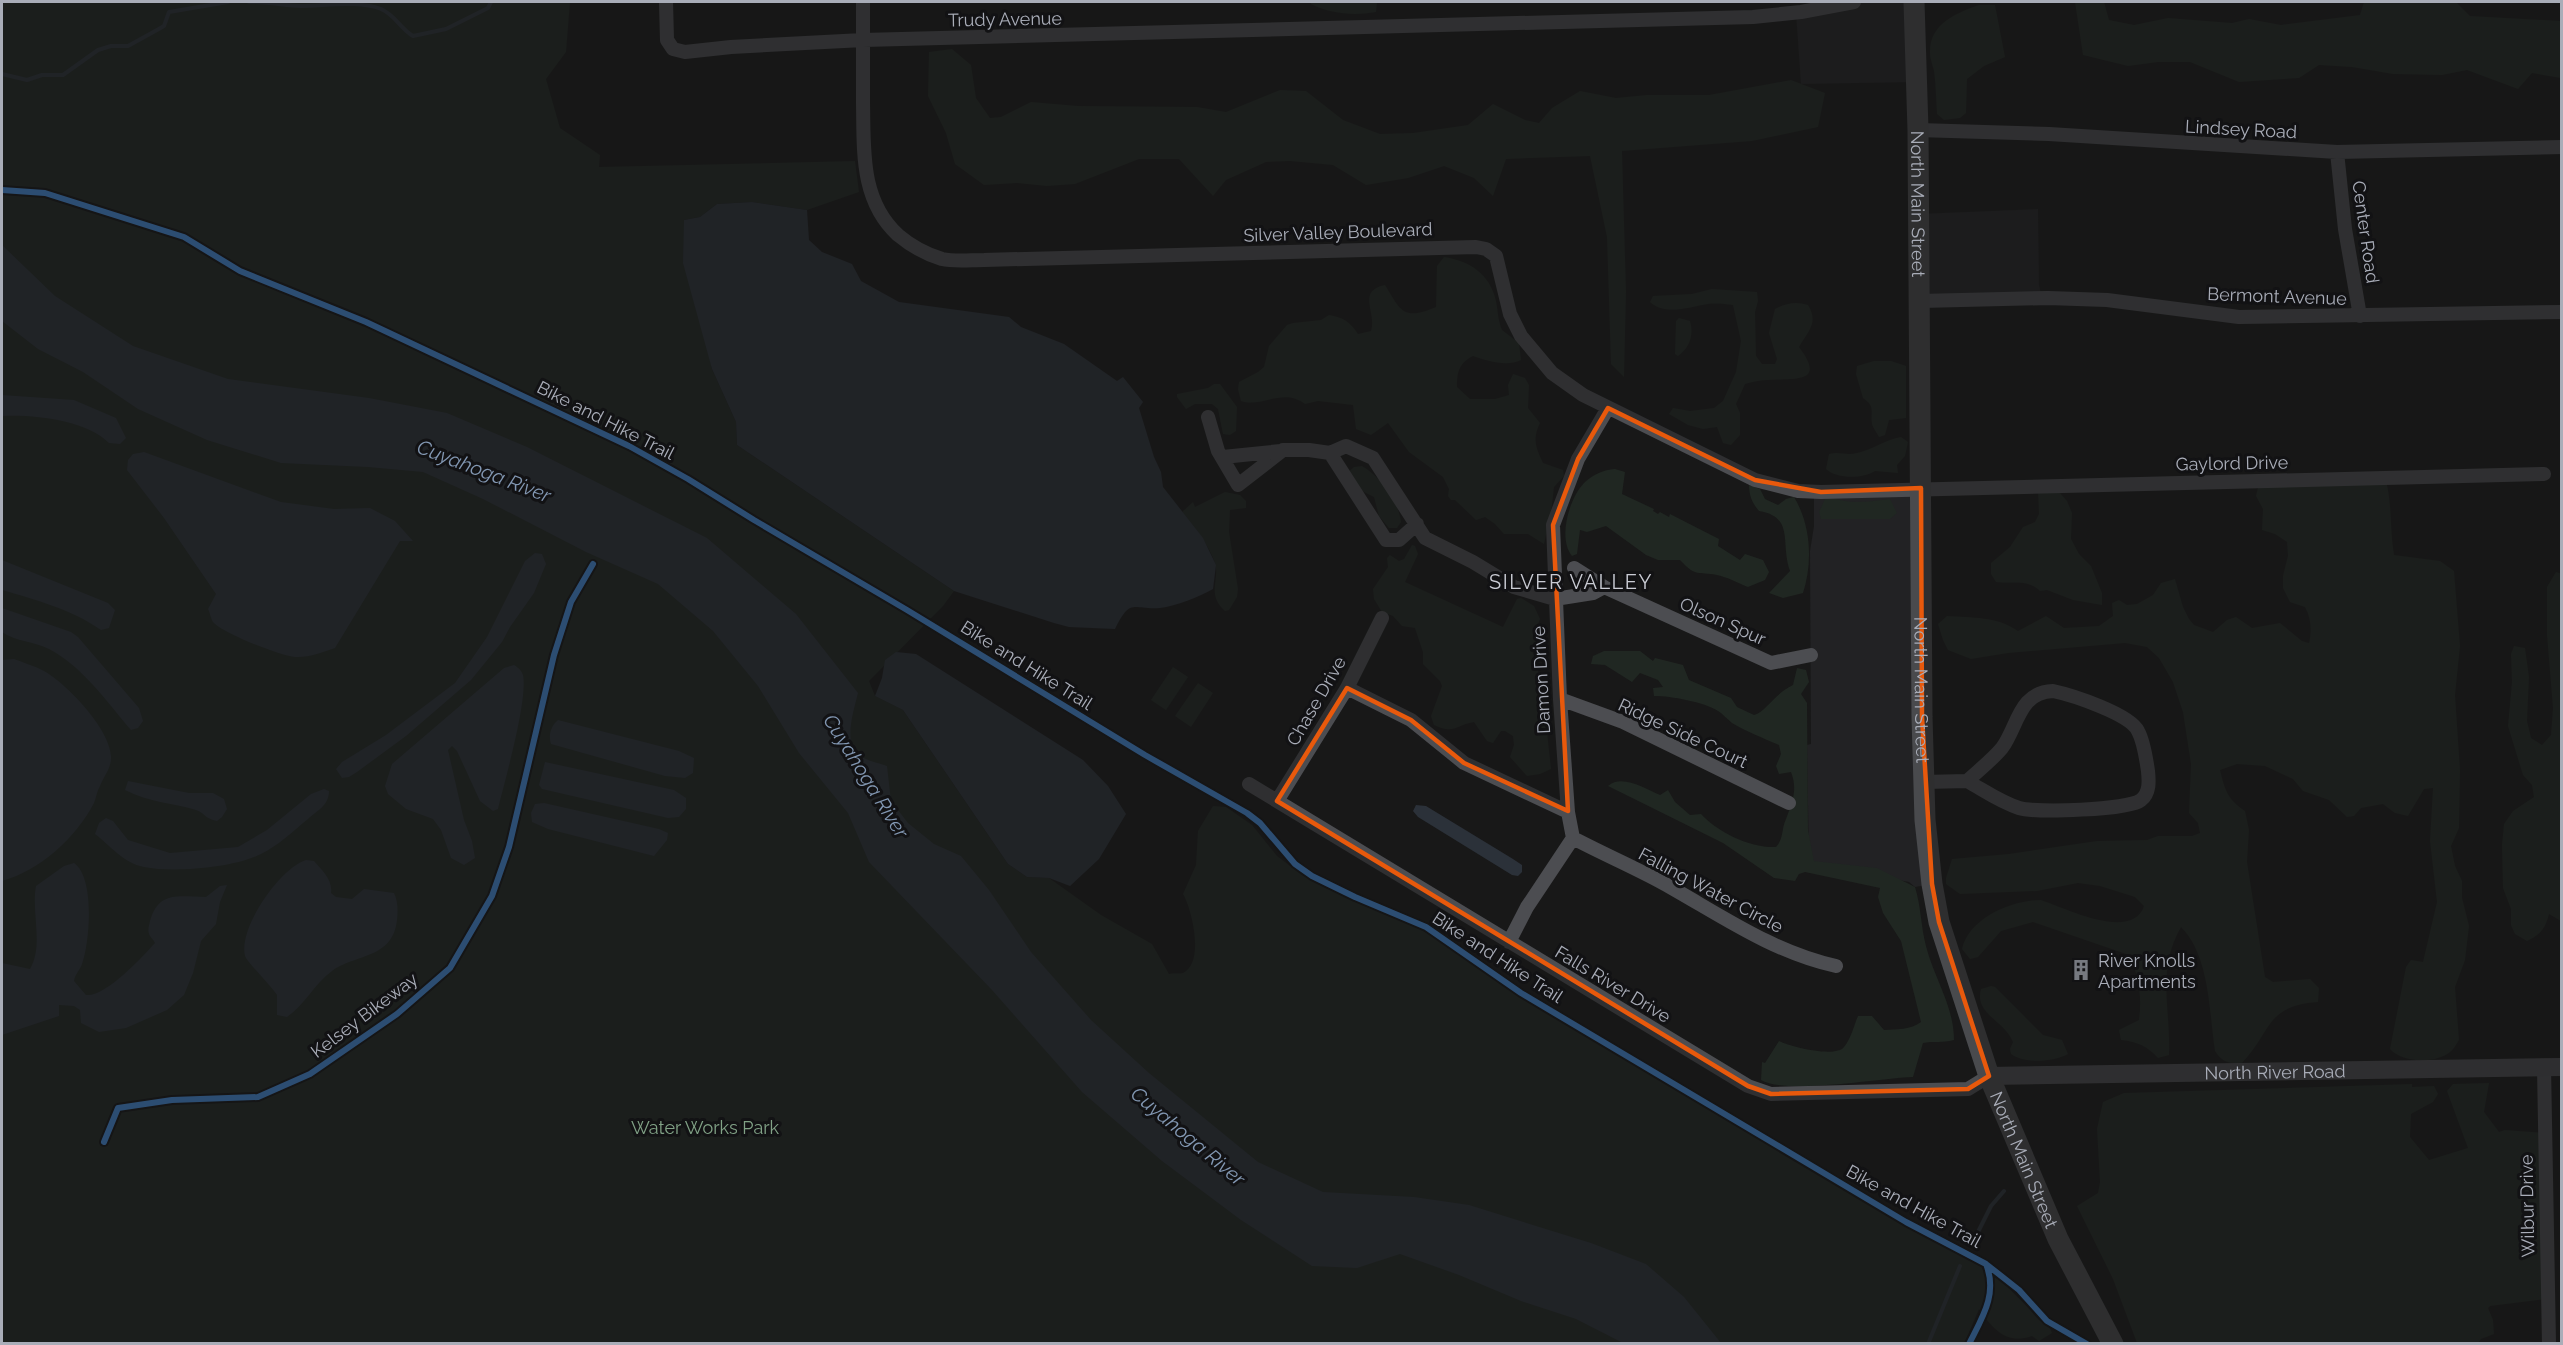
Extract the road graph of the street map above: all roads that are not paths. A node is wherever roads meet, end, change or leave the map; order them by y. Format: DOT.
graph roads {
  1 [pos="666,2"];
  2 [pos="862,2"];
  3 [pos="1854,2"];
  4 [pos="1914,2"];
  5 [pos="863,40"];
  6 [pos="1918,130"];
  7 [pos="2562,147"];
  8 [pos="2337,152"];
  9 [pos="1920,301"];
  10 [pos="2562,312"];
  11 [pos="2360,316"];
  12 [pos="1608,408"];
  13 [pos="1208,417"];
  14 [pos="1283,450"];
  15 [pos="1330,453"];
  16 [pos="1223,457"];
  17 [pos="2544,474"];
  18 [pos="1921,488"];
  19 [pos="1417,524"];
  20 [pos="1574,568"];
  21 [pos="1604,587"];
  22 [pos="1555,599"];
  23 [pos="1382,618"];
  24 [pos="1810,655"];
  25 [pos="1347,688"];
  26 [pos="1560,699"];
  27 [pos="1967,781"];
  28 [pos="1924,782"];
  29 [pos="1249,784"];
  30 [pos="1277,801"];
  31 [pos="1789,803"];
  32 [pos="1568,812"];
  33 [pos="1573,838"];
  34 [pos="1509,942"];
  35 [pos="1836,966"];
  36 [pos="2553,1067"];
  37 [pos="1989,1076"];
  38 [pos="2113,1344"];
  39 [pos="2549,1344"];
  1 -- 5 [label="street, Trudy Avenue"];
  2 -- 5 [label="street, Silver Valley Boulevard"];
  3 -- 5 [label="street, Trudy Avenue"];
  4 -- 6 [label="main road, North Main Street"];
  5 -- 12 [label="street, Silver Valley Boulevard"];
  6 -- 8 [label="street, Lindsey Road"];
  6 -- 9 [label="main road, North Main Street"];
  7 -- 8 [label="street, Lindsey Road"];
  8 -- 11 [label="street, Center Road"];
  9 -- 11 [label="street, Bermont Avenue"];
  9 -- 18 [label="main road, North Main Street"];
  10 -- 11 [label="street, Bermont Avenue"];
  12 -- 18 [label="street, Silver Valley Boulevard"];
  12 -- 22 [label="street, Damon Drive"];
  13 -- 16 [label="street"];
  14 -- 15 [label="street"];
  14 -- 16 [label="street"];
  14 -- 16 [label="street"];
  15 -- 19 [label="street"];
  15 -- 19 [label="street"];
  17 -- 18 [label="street, Gaylord Drive"];
  18 -- 28 [label="main road, North Main Street"];
  19 -- 22 [label="street"];
  20 -- 21 [label="street, Olson Spur"];
  21 -- 22 [label="street"];
  21 -- 24 [label="street, Olson Spur"];
  22 -- 26 [label="street, Damon Drive"];
  23 -- 25 [label="street, Chase Drive"];
  25 -- 30 [label="street, Chase Drive"];
  25 -- 32 [label="street"];
  26 -- 31 [label="street, Ridge Side Court"];
  26 -- 32 [label="street, Damon Drive"];
  27 -- 27 [label="street"];
  27 -- 28 [label="street"];
  28 -- 37 [label="main road, North Main Street"];
  29 -- 30 [label="street, Falls River Drive"];
  30 -- 34 [label="street, Falls River Drive"];
  32 -- 33 [label="street, Damon Drive"];
  33 -- 34 [label="street"];
  33 -- 35 [label="street, Falling Water Circle"];
  34 -- 37 [label="street, Falls River Drive"];
  36 -- 37 [label="street, North River Road"];
  36 -- 39 [label="street, Wilbur Drive"];
  37 -- 38 [label="main road, North Main Street"];
}
